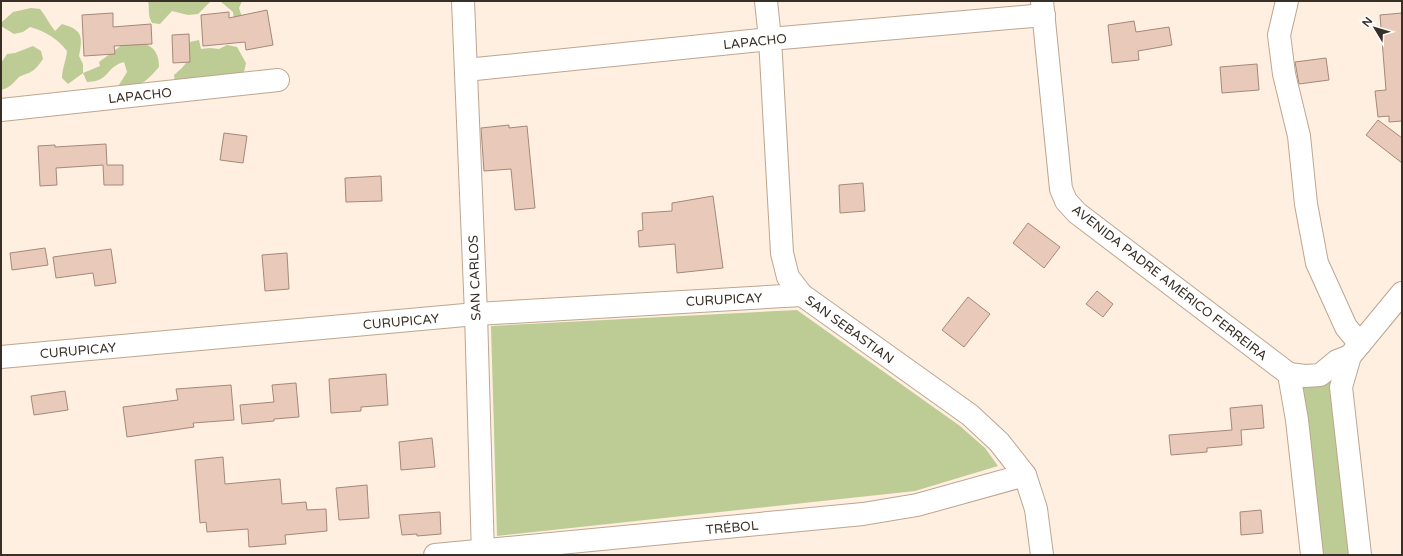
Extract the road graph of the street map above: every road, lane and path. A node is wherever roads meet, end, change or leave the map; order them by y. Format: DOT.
graph roads {
  1 [pos="463,1"];
  2 [pos="766,1"];
  3 [pos="1287,1"];
  4 [pos="1043,8"];
  5 [pos="770,39"];
  6 [pos="466,70"];
  7 [pos="278,80"];
  8 [pos="1,110"];
  9 [pos="1402,293"];
  10 [pos="802,295"];
  11 [pos="476,314"];
  12 [pos="1355,350"];
  13 [pos="1,357"];
  14 [pos="1289,374"];
  15 [pos="1025,475"];
  16 [pos="483,553"];
  17 [pos="435,555"];
  18 [pos="1042,555"];
  19 [pos="1312,555"];
  20 [pos="1360,555"];
  1 -- 6 [label="street, SAN CARLOS"];
  2 -- 5 [label="street, SAN SEBASTIAN"];
  3 -- 12 [label="street"];
  4 -- 5 [label="street, LAPACHO"];
  4 -- 14 [label="street, AVENIDA PADRE AMÉRICO FERREIRA"];
  5 -- 6 [label="street, LAPACHO"];
  5 -- 10 [label="street, SAN SEBASTIAN"];
  6 -- 11 [label="street, SAN CARLOS"];
  7 -- 8 [label="street, LAPACHO"];
  9 -- 12 [label="street"];
  10 -- 11 [label="street, CURUPICAY"];
  10 -- 15 [label="street, SAN SEBASTIAN"];
  11 -- 13 [label="street, CURUPICAY"];
  11 -- 16 [label="street, SAN CARLOS"];
  12 -- 14 [label="street"];
  12 -- 20 [label="street"];
  14 -- 19 [label="street"];
  15 -- 16 [label="street, TRÉBOL"];
  15 -- 18 [label="street, SAN SEBASTIAN"];
  16 -- 17 [label="street, TRÉBOL"];
}
